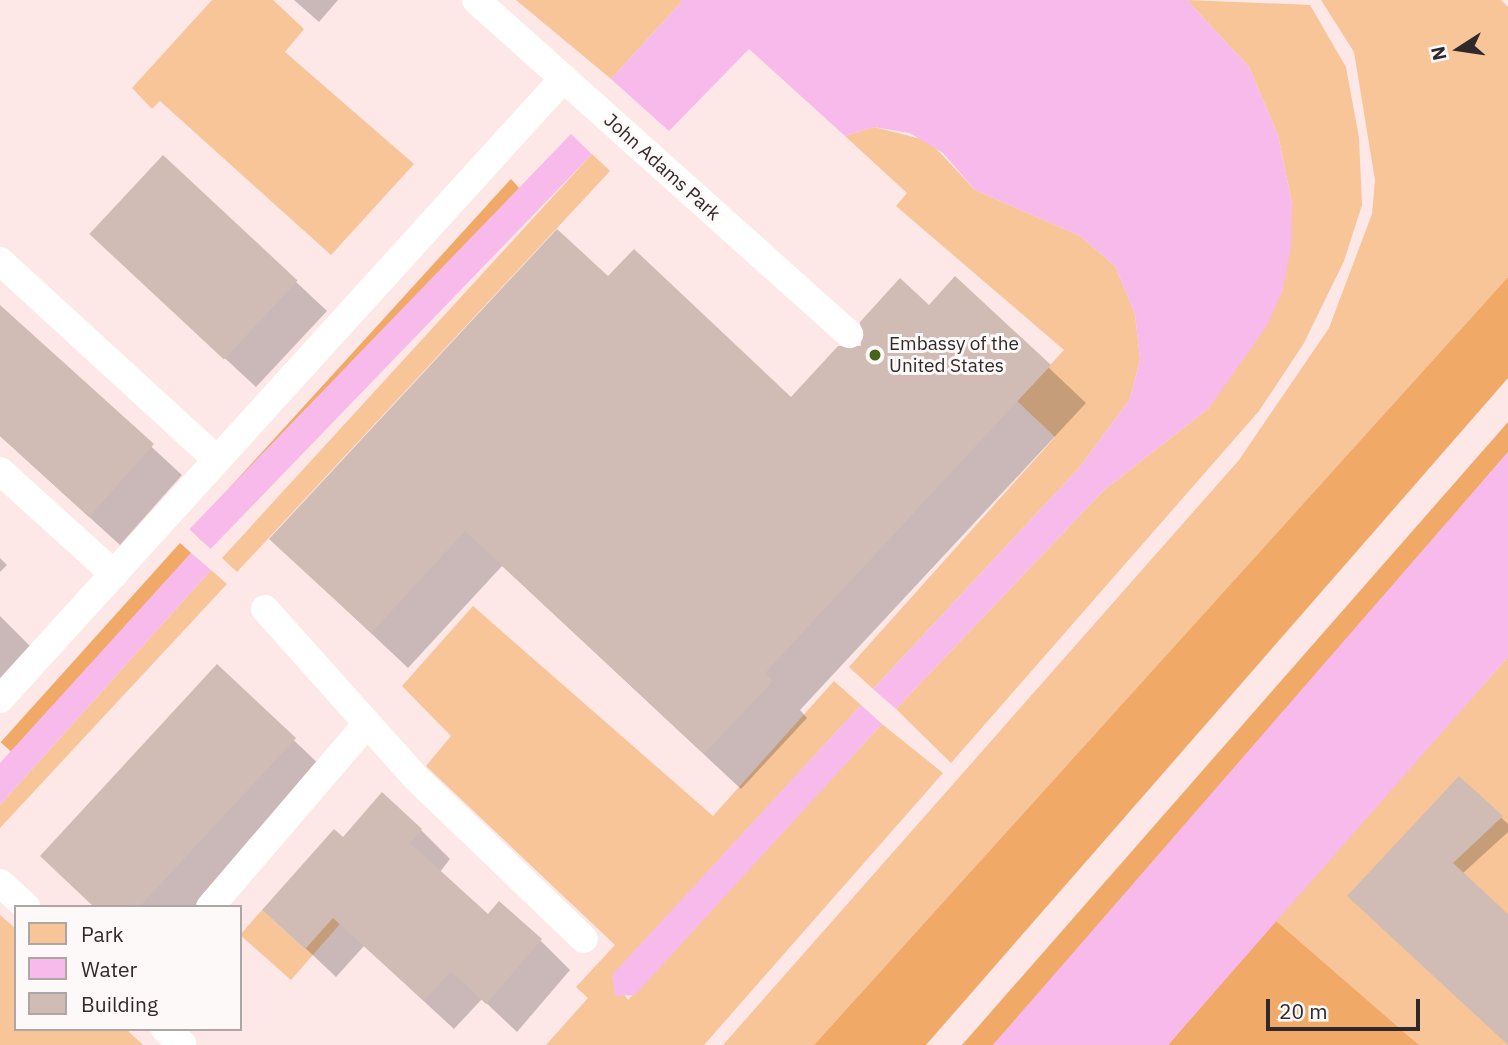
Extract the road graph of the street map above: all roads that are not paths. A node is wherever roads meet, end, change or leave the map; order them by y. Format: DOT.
graph roads {
  1 [pos="476,0"];
  2 [pos="564,79"];
  3 [pos="0,261"];
  4 [pos="849,334"];
  5 [pos="217,460"];
  6 [pos="0,471"];
  7 [pos="114,574"];
  8 [pos="265,609"];
  9 [pos="0,699"];
  10 [pos="367,724"];
  11 [pos="0,883"];
  12 [pos="25,905"];
  13 [pos="212,905"];
  14 [pos="584,939"];
  15 [pos="167,1031"];
  16 [pos="182,1044"];
  1 -- 2 [label="lane, John Adams Park"];
  2 -- 4 [label="lane, John Adams Park"];
  2 -- 5 [label="lane"];
  3 -- 5 [label="lane"];
  5 -- 7 [label="lane"];
  6 -- 7 [label="lane"];
  7 -- 9 [label="lane"];
  8 -- 10 [label="lane"];
  10 -- 13 [label="lane"];
  10 -- 14 [label="lane"];
  11 -- 12 [label="lane"];
  15 -- 16 [label="lane"];
}
